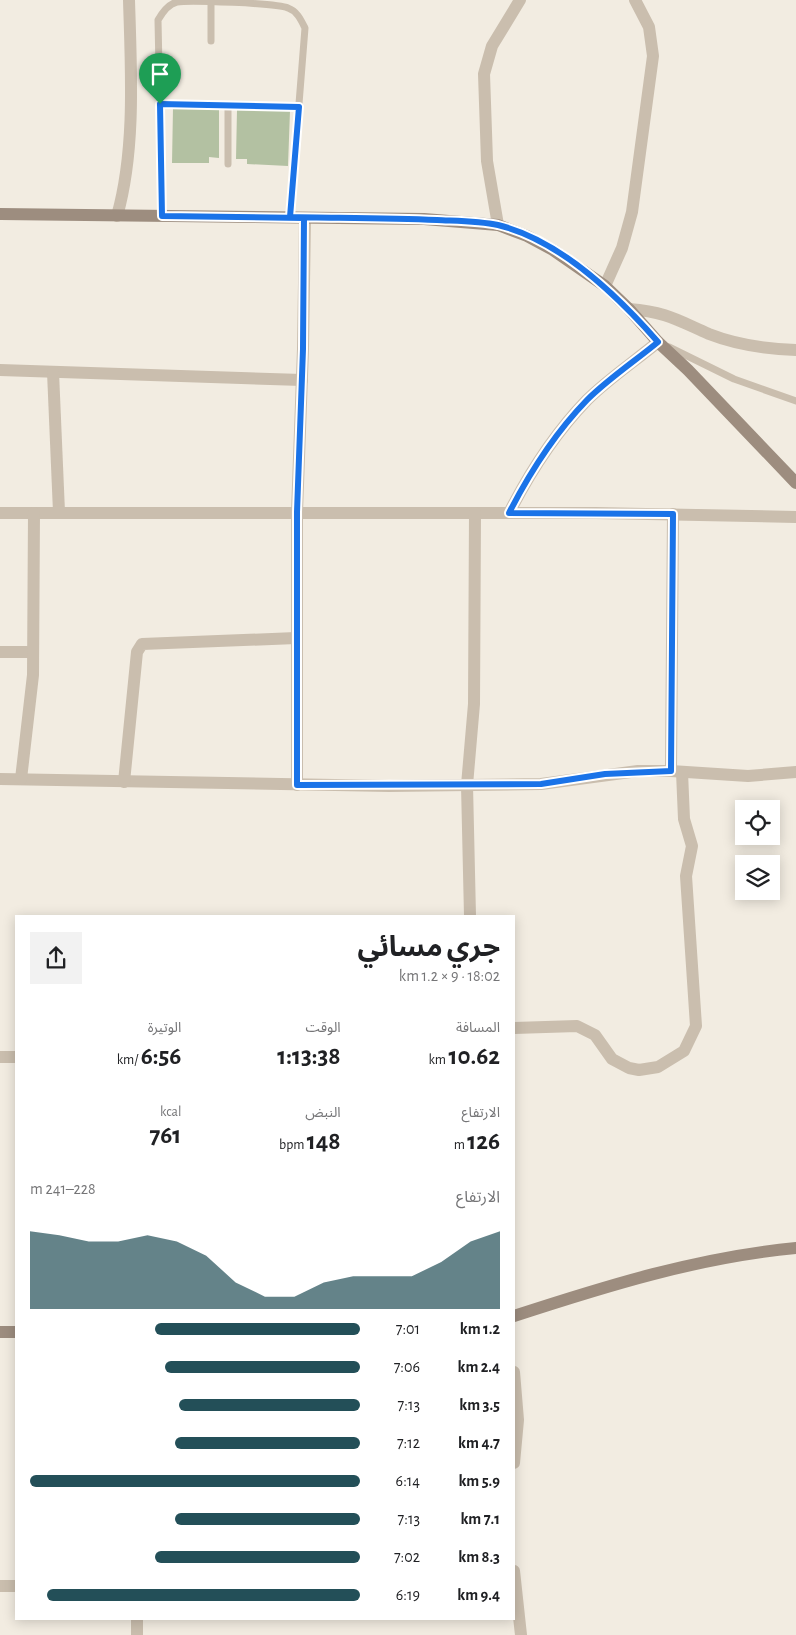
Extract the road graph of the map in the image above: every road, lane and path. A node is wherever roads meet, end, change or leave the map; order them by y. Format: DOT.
graph roads {
  1 [pos="129,0"];
  2 [pos="520,0"];
  3 [pos="635,0"];
  4 [pos="211,1"];
  5 [pos="211,41"];
  6 [pos="160,104"];
  7 [pos="228,105"];
  8 [pos="299,107"];
  9 [pos="228,164"];
  10 [pos="0,214"];
  11 [pos="118,216"];
  12 [pos="162,216"];
  13 [pos="290,217"];
  14 [pos="304,218"];
  15 [pos="498,225"];
  16 [pos="605,286"];
  17 [pos="630,309"];
  18 [pos="658,342"];
  19 [pos="796,350"];
  20 [pos="0,370"];
  21 [pos="53,372"];
  22 [pos="302,380"];
  23 [pos="796,401"];
  24 [pos="796,483"];
  25 [pos="59,512"];
  26 [pos="297,512"];
  27 [pos="0,513"];
  28 [pos="34,513"];
  29 [pos="475,513"];
  30 [pos="509,513"];
  31 [pos="673,514"];
  32 [pos="796,517"];
  33 [pos="296,638"];
  34 [pos="0,652"];
  35 [pos="32,652"];
  36 [pos="676,771"];
  37 [pos="796,772"];
  38 [pos="0,779"];
  39 [pos="20,780"];
  40 [pos="124,782"];
  41 [pos="297,785"];
  42 [pos="467,785"];
  43 [pos="470,915"];
  44 [pos="515,1028"];
  45 [pos="0,1058"];
  46 [pos="15,1058"];
  47 [pos="796,1248"];
  48 [pos="515,1316"];
  49 [pos="0,1332"];
  50 [pos="15,1332"];
  51 [pos="515,1384"];
  52 [pos="515,1452"];
  53 [pos="515,1581"];
  54 [pos="0,1586"];
  55 [pos="15,1586"];
  56 [pos="137,1620"];
  57 [pos="137,1635"];
  58 [pos="521,1635"];
  1 -- 11 [label="street"];
  2 -- 15 [label="street"];
  3 -- 16 [label="street"];
  4 -- 5 [label="lane"];
  4 -- 6 [label="lane"];
  4 -- 8 [label="lane"];
  6 -- 7 [label="lane"];
  6 -- 12 [label="lane"];
  7 -- 8 [label="lane"];
  7 -- 9 [label="lane"];
  8 -- 13 [label="lane"];
  10 -- 11 [label="main road"];
  11 -- 12 [label="main road"];
  12 -- 13 [label="main road"];
  13 -- 14 [label="main road"];
  14 -- 15 [label="main road"];
  14 -- 22 [label="street"];
  15 -- 16 [label="main road"];
  16 -- 17 [label="main road"];
  17 -- 18 [label="main road"];
  17 -- 19 [label="street"];
  18 -- 23 [label="lane"];
  18 -- 24 [label="main road"];
  18 -- 30 [label="street"];
  20 -- 21 [label="street"];
  21 -- 22 [label="street"];
  21 -- 25 [label="street"];
  22 -- 26 [label="street"];
  25 -- 26 [label="street"];
  25 -- 28 [label="street"];
  26 -- 29 [label="street"];
  26 -- 33 [label="street"];
  27 -- 28 [label="street"];
  28 -- 35 [label="street"];
  29 -- 30 [label="street"];
  29 -- 42 [label="street"];
  30 -- 31 [label="street"];
  31 -- 32 [label="street"];
  31 -- 36 [label="street"];
  33 -- 40 [label="street"];
  33 -- 41 [label="street"];
  34 -- 35 [label="street"];
  35 -- 39 [label="street"];
  36 -- 37 [label="street"];
  36 -- 42 [label="street"];
  36 -- 44 [label="street"];
  38 -- 39 [label="street"];
  39 -- 40 [label="street"];
  40 -- 41 [label="street"];
  41 -- 42 [label="street"];
  42 -- 43 [label="street"];
  45 -- 46 [label="street"];
  47 -- 48 [label="main road"];
  49 -- 50 [label="main road"];
  51 -- 52 [label="street"];
  53 -- 58 [label="street"];
  54 -- 55 [label="street"];
  56 -- 57 [label="street"];
}
